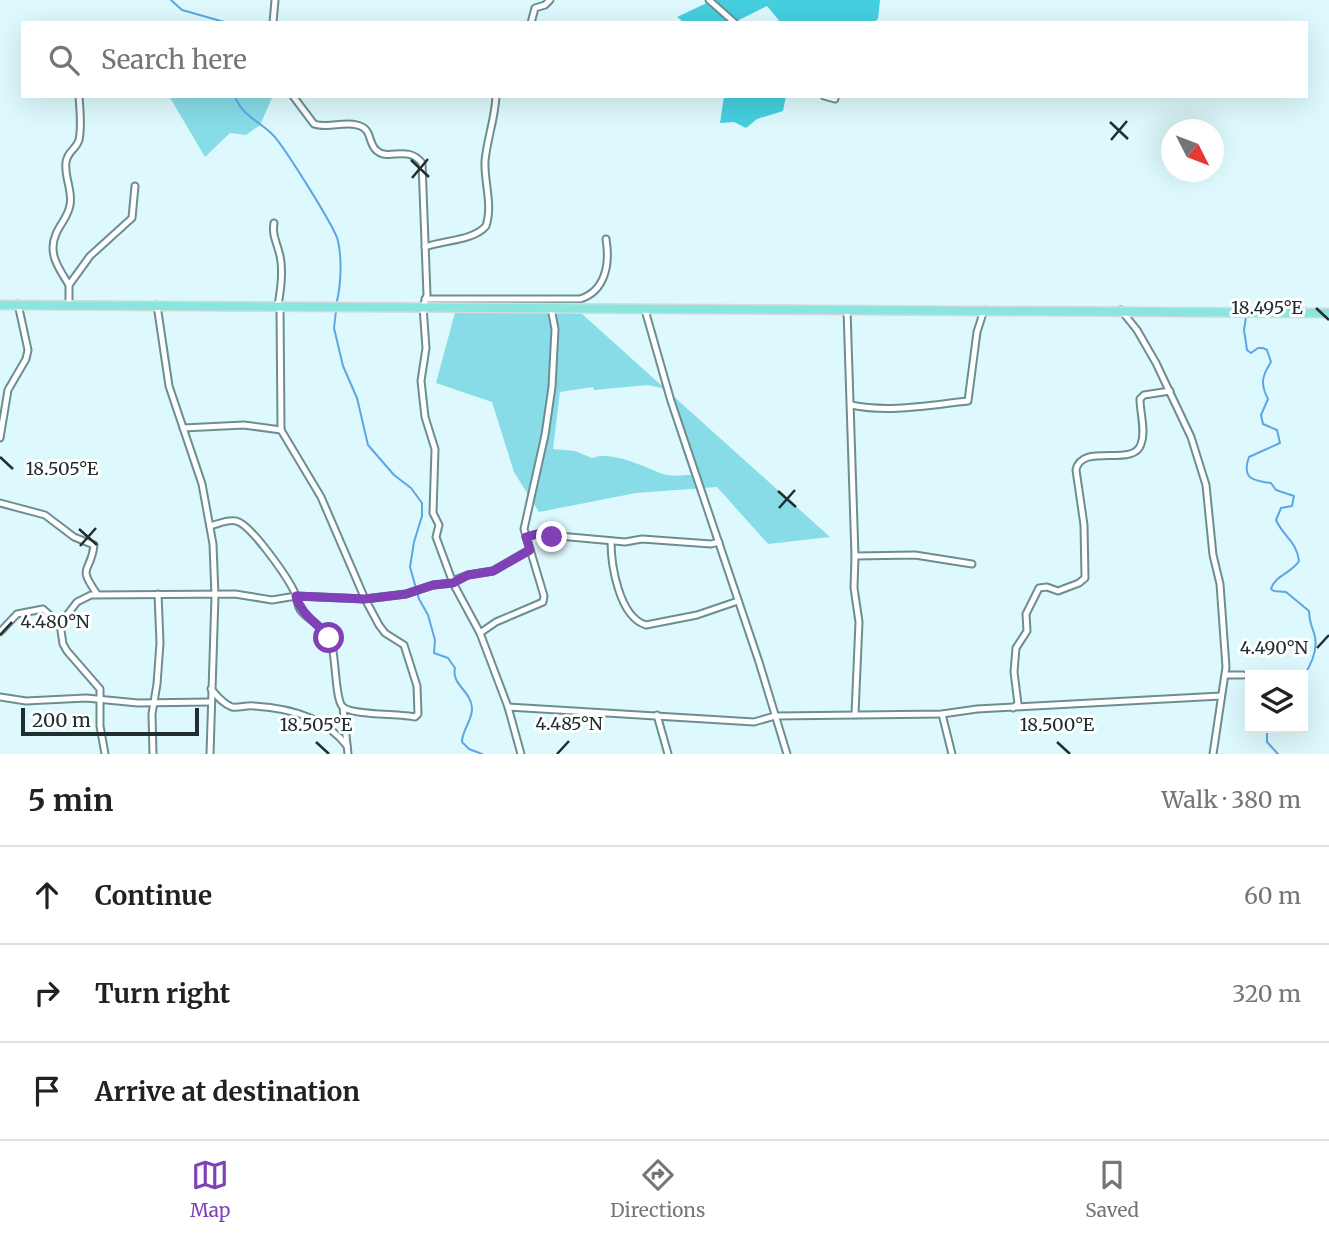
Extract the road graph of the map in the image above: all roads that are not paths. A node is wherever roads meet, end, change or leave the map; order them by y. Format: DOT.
graph roads {
  1 [pos="275,0"];
  2 [pos="550,0"];
  3 [pos="709,0"];
  4 [pos="273,21"];
  5 [pos="532,21"];
  6 [pos="733,21"];
  7 [pos="79,98"];
  8 [pos="294,98"];
  9 [pos="496,98"];
  10 [pos="831,98"];
  11 [pos="835,99"];
  12 [pos="135,186"];
  13 [pos="274,223"];
  14 [pos="606,239"];
  15 [pos="425,247"];
  16 [pos="69,285"];
  17 [pos="424,303"];
  18 [pos="18,304"];
  19 [pos="69,304"];
  20 [pos="0,305"];
  21 [pos="157,305"];
  22 [pos="279,305"];
  23 [pos="551,308"];
  24 [pos="645,310"];
  25 [pos="847,310"];
  26 [pos="984,310"];
  27 [pos="1121,310"];
  28 [pos="1329,313"];
  29 [pos="1170,391"];
  30 [pos="851,405"];
  31 [pos="183,428"];
  32 [pos="281,430"];
  33 [pos="0,438"];
  34 [pos="0,503"];
  35 [pos="210,526"];
  36 [pos="526,537"];
  37 [pos="611,541"];
  38 [pos="719,542"];
  39 [pos="530,550"];
  40 [pos="855,556"];
  41 [pos="972,564"];
  42 [pos="452,582"];
  43 [pos="97,594"];
  44 [pos="158,594"];
  45 [pos="215,596"];
  46 [pos="296,596"];
  47 [pos="365,599"];
  48 [pos="738,601"];
  49 [pos="60,624"];
  50 [pos="0,632"];
  51 [pos="480,633"];
  52 [pos="1226,675"];
  53 [pos="1244,675"];
  54 [pos="211,689"];
  55 [pos="1221,696"];
  56 [pos="0,697"];
  57 [pos="101,700"];
  58 [pos="154,702"];
  59 [pos="210,702"];
  60 [pos="343,707"];
  61 [pos="508,708"];
  62 [pos="1013,708"];
  63 [pos="855,714"];
  64 [pos="942,714"];
  65 [pos="657,715"];
  66 [pos="775,716"];
  67 [pos="348,747"];
  68 [pos="105,754"];
  69 [pos="153,754"];
  70 [pos="210,754"];
  71 [pos="348,754"];
  72 [pos="521,754"];
  73 [pos="668,754"];
  74 [pos="787,754"];
  75 [pos="952,754"];
  76 [pos="1213,754"];
  1 -- 4 [label="street"];
  2 -- 5 [label="street"];
  3 -- 6 [label="street"];
  7 -- 16 [label="street"];
  8 -- 15 [label="street"];
  9 -- 15 [label="street"];
  10 -- 11 [label="street"];
  12 -- 16 [label="street"];
  13 -- 22 [label="street"];
  14 -- 17 [label="street"];
  15 -- 17 [label="street"];
  16 -- 19 [label="street"];
  17 -- 22 [label="main road"];
  17 -- 23 [label="main road"];
  17 -- 42 [label="street"];
  18 -- 19 [label="main road"];
  18 -- 20 [label="main road"];
  18 -- 33 [label="street"];
  19 -- 21 [label="main road"];
  21 -- 22 [label="main road"];
  21 -- 31 [label="street"];
  22 -- 32 [label="street"];
  23 -- 24 [label="main road"];
  23 -- 36 [label="street"];
  24 -- 25 [label="main road"];
  24 -- 38 [label="street"];
  25 -- 26 [label="main road"];
  25 -- 30 [label="street"];
  26 -- 27 [label="main road"];
  26 -- 30 [label="street"];
  27 -- 28 [label="main road"];
  27 -- 29 [label="street"];
  29 -- 52 [label="street"];
  29 -- 62 [label="street"];
  30 -- 40 [label="street"];
  31 -- 32 [label="street"];
  31 -- 35 [label="street"];
  32 -- 47 [label="street"];
  34 -- 43 [label="street"];
  35 -- 45 [label="street"];
  35 -- 46 [label="street"];
  36 -- 37 [label="street"];
  36 -- 39 [label="street"];
  37 -- 38 [label="street"];
  37 -- 48 [label="street"];
  38 -- 48 [label="street"];
  39 -- 42 [label="street"];
  39 -- 51 [label="street"];
  40 -- 41 [label="street"];
  40 -- 63 [label="street"];
  42 -- 47 [label="street"];
  42 -- 51 [label="street"];
  43 -- 44 [label="street"];
  43 -- 49 [label="street"];
  44 -- 45 [label="street"];
  44 -- 58 [label="street"];
  45 -- 46 [label="street"];
  45 -- 54 [label="street"];
  46 -- 47 [label="street"];
  46 -- 60 [label="street"];
  47 -- 60 [label="street"];
  48 -- 66 [label="street"];
  49 -- 50 [label="street"];
  49 -- 57 [label="street"];
  51 -- 61 [label="street"];
  52 -- 53 [label="street"];
  52 -- 55 [label="street"];
  54 -- 59 [label="street"];
  54 -- 67 [label="street"];
  55 -- 62 [label="street"];
  55 -- 76 [label="street"];
  56 -- 57 [label="street"];
  57 -- 58 [label="street"];
  57 -- 68 [label="street"];
  58 -- 59 [label="street"];
  58 -- 69 [label="street"];
  59 -- 70 [label="street"];
  60 -- 67 [label="street"];
  61 -- 65 [label="street"];
  61 -- 72 [label="street"];
  62 -- 64 [label="street"];
  63 -- 64 [label="street"];
  63 -- 66 [label="street"];
  64 -- 75 [label="street"];
  65 -- 66 [label="street"];
  65 -- 73 [label="street"];
  66 -- 74 [label="street"];
  67 -- 71 [label="street"];
}
